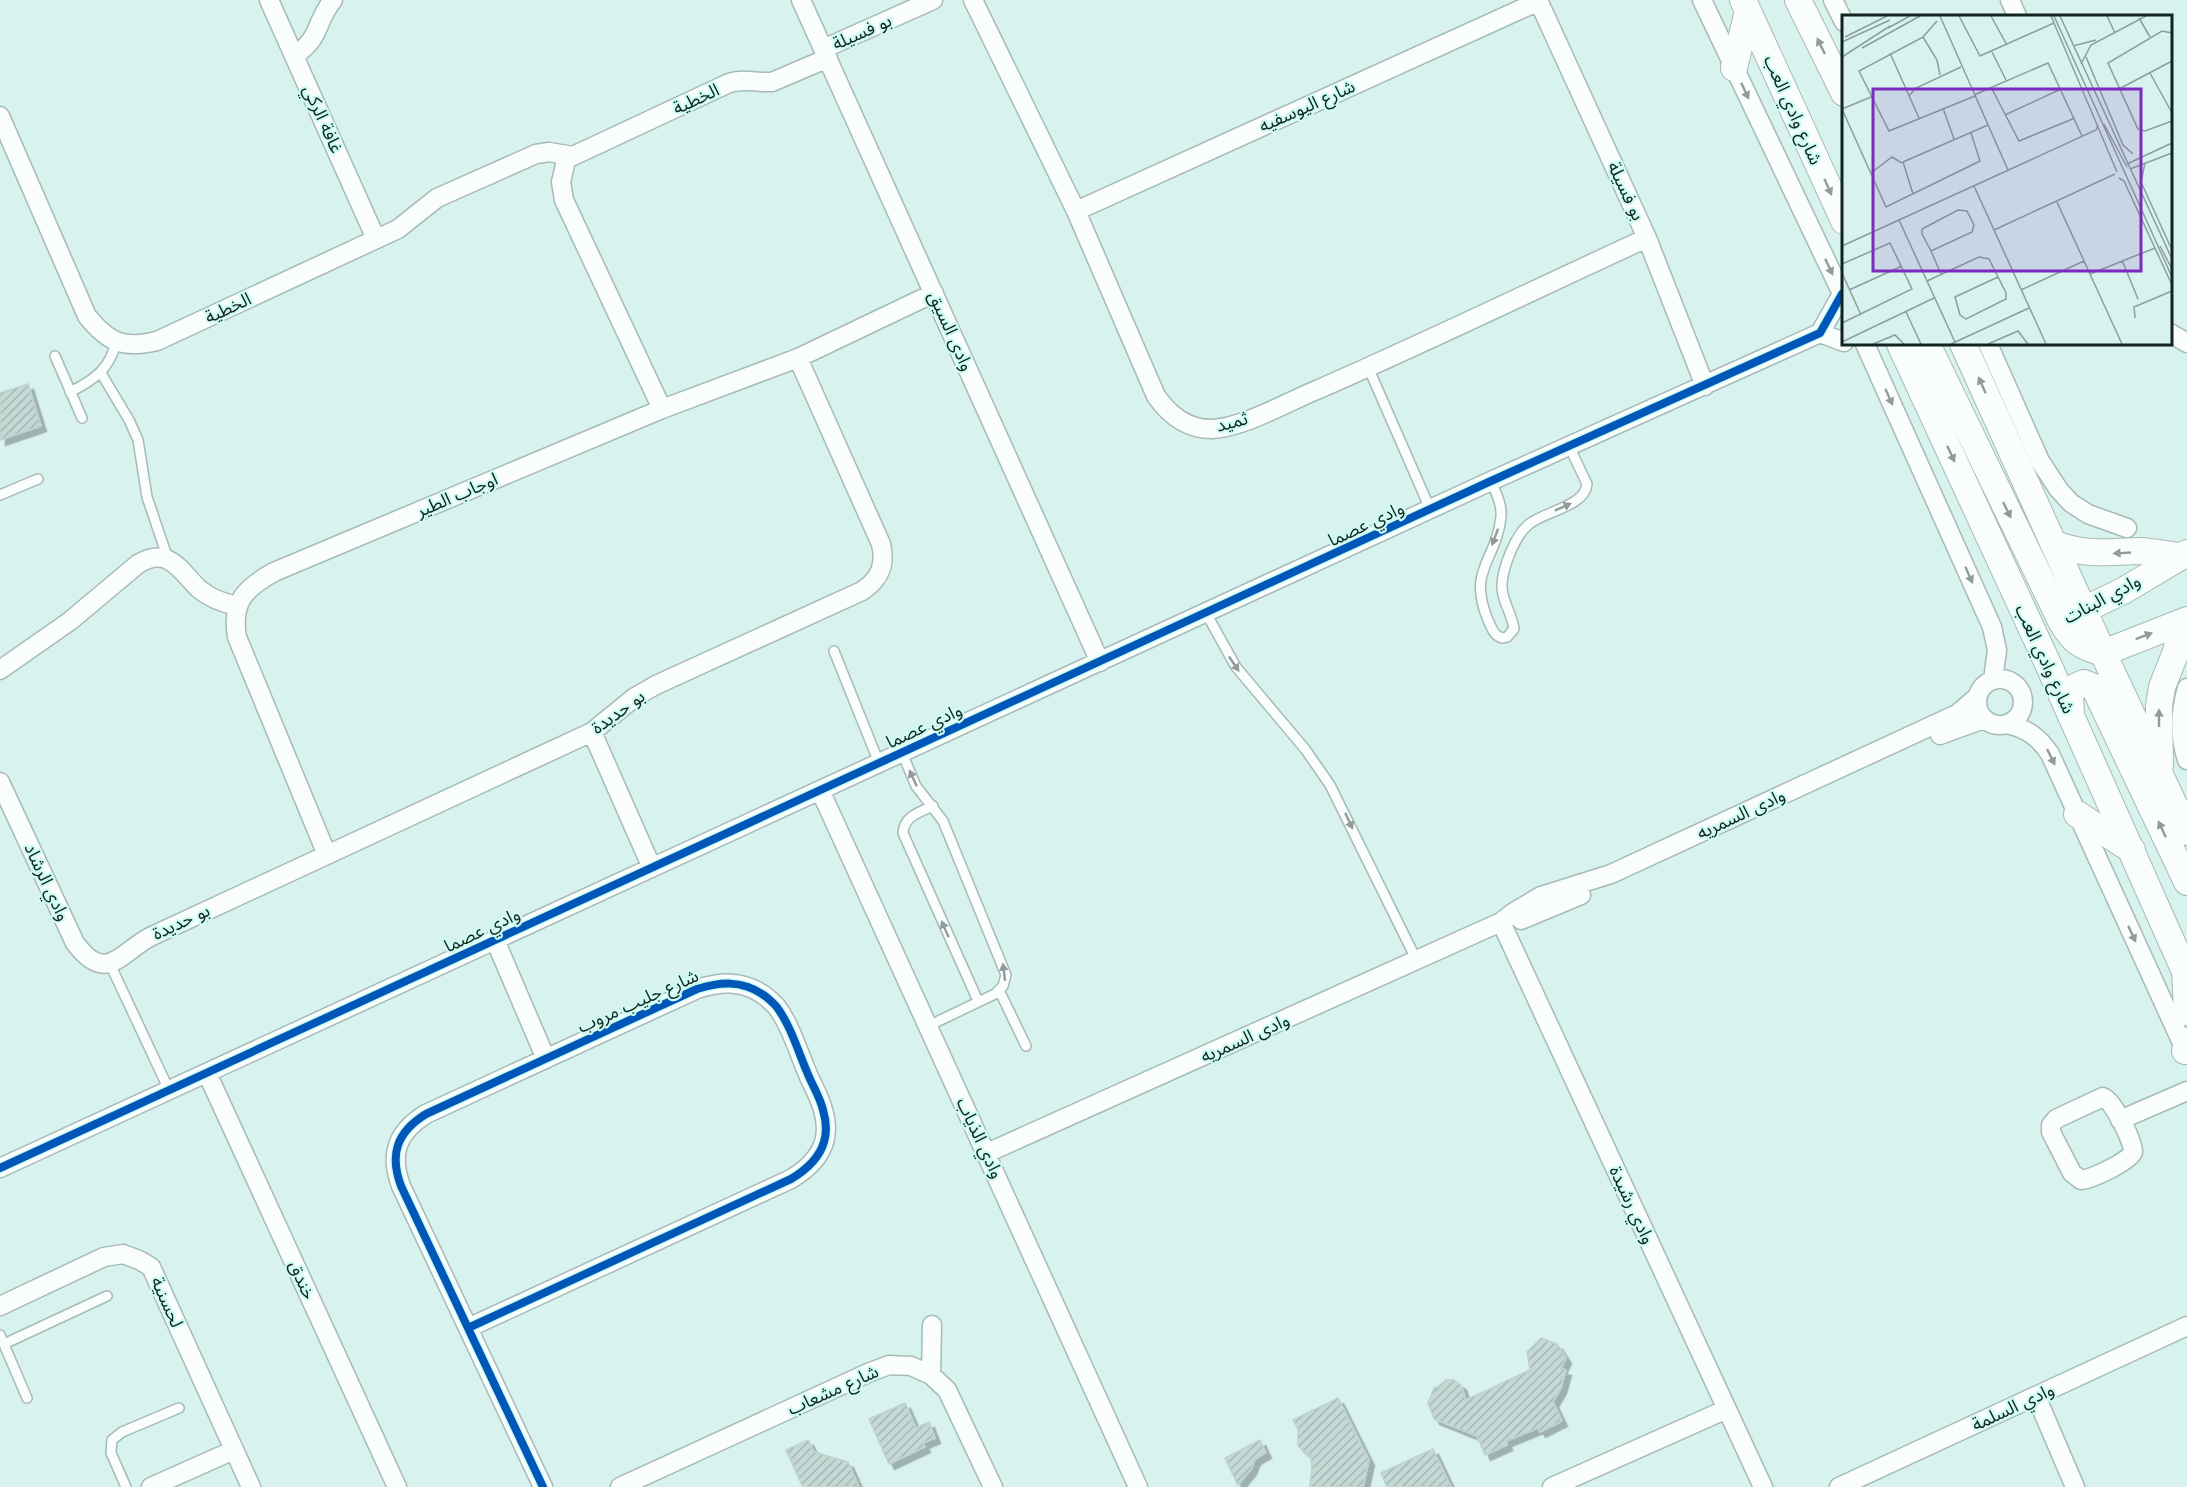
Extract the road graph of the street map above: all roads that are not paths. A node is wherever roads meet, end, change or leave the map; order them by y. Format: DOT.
graph roads {
  1 [pos="269,0"];
  2 [pos="333,0"];
  3 [pos="801,0"];
  4 [pos="973,0"];
  5 [pos="1702,0"];
  6 [pos="1798,0"];
  7 [pos="1833,0"];
  8 [pos="2010,0"];
  9 [pos="930,1"];
  10 [pos="1538,1"];
  11 [pos="1746,5"];
  12 [pos="2017,15"];
  13 [pos="1842,18"];
  14 [pos="826,53"];
  15 [pos="294,56"];
  16 [pos="1734,68"];
  17 [pos="1842,89"];
  18 [pos="0,116"];
  19 [pos="567,156"];
  20 [pos="1076,211"];
  21 [pos="1842,217"];
  22 [pos="1647,238"];
  23 [pos="376,239"];
  24 [pos="934,293"];
  25 [pos="1842,294"];
  26 [pos="1842,298"];
  27 [pos="1820,333"];
  28 [pos="2172,334"];
  29 [pos="116,342"];
  30 [pos="1842,342"];
  31 [pos="2187,343"];
  32 [pos="1900,345"];
  33 [pos="1928,345"];
  34 [pos="1963,345"];
  35 [pos="1988,345"];
  36 [pos="1866,347"];
  37 [pos="55,356"];
  38 [pos="798,358"];
  39 [pos="1368,367"];
  40 [pos="101,373"];
  41 [pos="1705,386"];
  42 [pos="70,392"];
  43 [pos="662,409"];
  44 [pos="82,418"];
  45 [pos="1569,446"];
  46 [pos="38,479"];
  47 [pos="1491,482"];
  48 [pos="0,495"];
  49 [pos="1431,511"];
  50 [pos="2127,528"];
  51 [pos="2053,543"];
  52 [pos="2184,555"];
  53 [pos="168,559"];
  54 [pos="237,606"];
  55 [pos="2084,610"];
  56 [pos="1206,613"];
  57 [pos="2186,620"];
  58 [pos="2061,621"];
  59 [pos="834,651"];
  60 [pos="2103,653"];
  61 [pos="1100,662"];
  62 [pos="2048,664"];
  63 [pos="0,670"];
  64 [pos="1993,680"];
  65 [pos="2187,688"];
  66 [pos="1977,697"];
  67 [pos="2071,716"];
  68 [pos="1984,718"];
  69 [pos="2006,724"];
  70 [pos="592,732"];
  71 [pos="902,753"];
  72 [pos="2187,760"];
  73 [pos="879,763"];
  74 [pos="2160,777"];
  75 [pos="0,782"];
  76 [pos="820,790"];
  77 [pos="933,806"];
  78 [pos="2077,814"];
  79 [pos="2187,832"];
  80 [pos="2132,850"];
  81 [pos="327,855"];
  82 [pos="652,868"];
  83 [pos="2187,882"];
  84 [pos="1501,922"];
  85 [pos="495,940"];
  86 [pos="1417,961"];
  87 [pos="110,964"];
  88 [pos="2186,973"];
  89 [pos="999,990"];
  90 [pos="978,1001"];
  91 [pos="2187,1011"];
  92 [pos="928,1026"];
  93 [pos="1026,1046"];
  94 [pos="2186,1049"];
  95 [pos="546,1059"];
  96 [pos="207,1073"];
  97 [pos="169,1090"];
  98 [pos="2187,1091"];
  99 [pos="2120,1120"];
  100 [pos="987,1153"];
  101 [pos="0,1168"];
  102 [pos="107,1296"];
  103 [pos="0,1306"];
  104 [pos="932,1325"];
  105 [pos="2187,1326"];
  106 [pos="468,1328"];
  107 [pos="2,1339"];
  108 [pos="931,1375"];
  109 [pos="2036,1396"];
  110 [pos="27,1398"];
  111 [pos="178,1408"];
  112 [pos="1727,1409"];
  113 [pos="234,1450"];
  114 [pos="126,1487"];
  115 [pos="151,1487"];
  116 [pos="251,1487"];
  117 [pos="397,1487"];
  118 [pos="543,1487"];
  119 [pos="620,1487"];
  120 [pos="993,1487"];
  121 [pos="1138,1487"];
  122 [pos="1552,1487"];
  123 [pos="1763,1487"];
  124 [pos="1839,1487"];
  125 [pos="2075,1487"];
  1 -- 15 [label="street, غافة الركي"];
  2 -- 15 [label="street"];
  3 -- 14 [label="street, وادى السيق"];
  4 -- 20 [label="street, ثميد"];
  5 -- 16 [label="street"];
  17 -- 6 [label="street, one-way"];
  7 -- 13 [label="street"];
  8 -- 12 [label="street"];
  9 -- 14 [label="street, بو فسيلة"];
  10 -- 20 [label="street, شارع اليوسفيه"];
  10 -- 22 [label="street, بو فسيلة"];
  11 -- 16 [label="street"];
  11 -- 21 [label="street, شارع وادي العب, one-way"];
  14 -- 19 [label="street, الخطية"];
  14 -- 24 [label="street, وادى السيق"];
  15 -- 23 [label="street, غافة الركي"];
  16 -- 25 [label="street, one-way"];
  18 -- 29 [label="street"];
  19 -- 23 [label="street, الخطية"];
  19 -- 43 [label="street"];
  20 -- 39 [label="street, ثميد"];
  22 -- 39 [label="street, ثميد"];
  22 -- 41 [label="street, بو فسيلة"];
  23 -- 29 [label="street, الخطية"];
  24 -- 38 [label="street, اوجاب الطير"];
  24 -- 61 [label="street, وادى السيق"];
  26 -- 27 [label="street"];
  27 -- 30 [label="street"];
  27 -- 41 [label="street, وادي عصما"];
  28 -- 31 [label="street"];
  29 -- 40 [label="lane"];
  32 -- 62 [label="street, شارع وادي العب, one-way"];
  33 -- 58 [label="street, one-way"];
  51 -- 34 [label="street, one-way"];
  35 -- 50 [label="street"];
  36 -- 64 [label="street, one-way"];
  37 -- 42 [label="lane"];
  38 -- 43 [label="street, اوجاب الطير"];
  38 -- 70 [label="street, بو حديدة"];
  39 -- 49 [label="lane"];
  40 -- 42 [label="lane"];
  40 -- 53 [label="lane"];
  41 -- 45 [label="street, وادي عصما"];
  42 -- 44 [label="lane"];
  43 -- 54 [label="street, اوجاب الطير"];
  45 -- 47 [label="street, وادي عصما"];
  47 -- 45 [label="lane, one-way"];
  46 -- 48 [label="lane"];
  47 -- 49 [label="street, وادي عصما"];
  49 -- 56 [label="street, وادي عصما"];
  52 -- 51 [label="street, one-way"];
  51 -- 55 [label="street"];
  52 -- 55 [label="street, وادي البنات"];
  53 -- 54 [label="street"];
  53 -- 63 [label="street"];
  54 -- 81 [label="street"];
  55 -- 58 [label="street, وادي البنات"];
  55 -- 60 [label="street"];
  56 -- 61 [label="street, وادي عصما"];
  56 -- 86 [label="lane, one-way"];
  60 -- 57 [label="street, one-way"];
  74 -- 57 [label="street, one-way"];
  58 -- 60 [label="street"];
  58 -- 62 [label="street, وادي البنات"];
  59 -- 73 [label="lane"];
  60 -- 74 [label="street"];
  61 -- 71 [label="street, وادي عصما"];
  62 -- 67 [label="street, شارع وادي العب"];
  64 -- 66 [label="street"];
  64 -- 69 [label="street"];
  65 -- 72 [label="street"];
  66 -- 68 [label="street"];
  66 -- 84 [label="street, وادى السمريه"];
  67 -- 80 [label="street, شارع وادي العب"];
  83 -- 67 [label="street, one-way"];
  68 -- 69 [label="street"];
  68 -- 84 [label="street, وادى السمريه"];
  69 -- 78 [label="street, one-way"];
  70 -- 81 [label="street, بو حديدة"];
  70 -- 82 [label="street"];
  71 -- 73 [label="street, وادي عصما"];
  77 -- 71 [label="lane, one-way"];
  73 -- 76 [label="street, وادي عصما"];
  74 -- 79 [label="street"];
  75 -- 87 [label="street, وادي الرشاد"];
  76 -- 82 [label="street, وادي عصما"];
  76 -- 92 [label="street, وادي الذياب"];
  89 -- 77 [label="lane, one-way"];
  90 -- 77 [label="lane, one-way"];
  78 -- 80 [label="street"];
  78 -- 94 [label="street, one-way"];
  80 -- 88 [label="street, شارع وادي العب"];
  81 -- 87 [label="street, بو حديدة"];
  82 -- 85 [label="street, وادي عصما"];
  84 -- 86 [label="street, وادى السمريه"];
  84 -- 112 [label="street, وادي رشيدة"];
  85 -- 95 [label="street"];
  85 -- 96 [label="street, وادي عصما"];
  86 -- 100 [label="street, وادى السمريه"];
  87 -- 97 [label="lane"];
  88 -- 91 [label="street"];
  89 -- 90 [label="lane"];
  89 -- 93 [label="lane"];
  90 -- 92 [label="lane"];
  92 -- 100 [label="street, وادي الذياب"];
  95 -- 106 [label="street, شارع جليب مروب"];
  95 -- 106 [label="street, شارع جليب مروب"];
  96 -- 97 [label="street, وادي عصما"];
  96 -- 117 [label="street, خندق"];
  97 -- 101 [label="street, وادي عصما"];
  98 -- 99 [label="street"];
  99 -- 99 [label="street"];
  100 -- 121 [label="street, وادي الذياب"];
  102 -- 107 [label="lane"];
  103 -- 113 [label="street, لحسنية"];
  104 -- 108 [label="street"];
  105 -- 109 [label="street, وادي السلمة"];
  106 -- 118 [label="street, شارع جليب مروب"];
  107 -- 110 [label="lane"];
  108 -- 119 [label="street, شارع مشعاب"];
  108 -- 120 [label="street"];
  109 -- 124 [label="street, وادي السلمة"];
  109 -- 125 [label="street"];
  111 -- 114 [label="lane"];
  112 -- 122 [label="street"];
  112 -- 123 [label="street, وادي رشيدة"];
  113 -- 115 [label="street"];
  113 -- 116 [label="street, لحسنية"];
}
